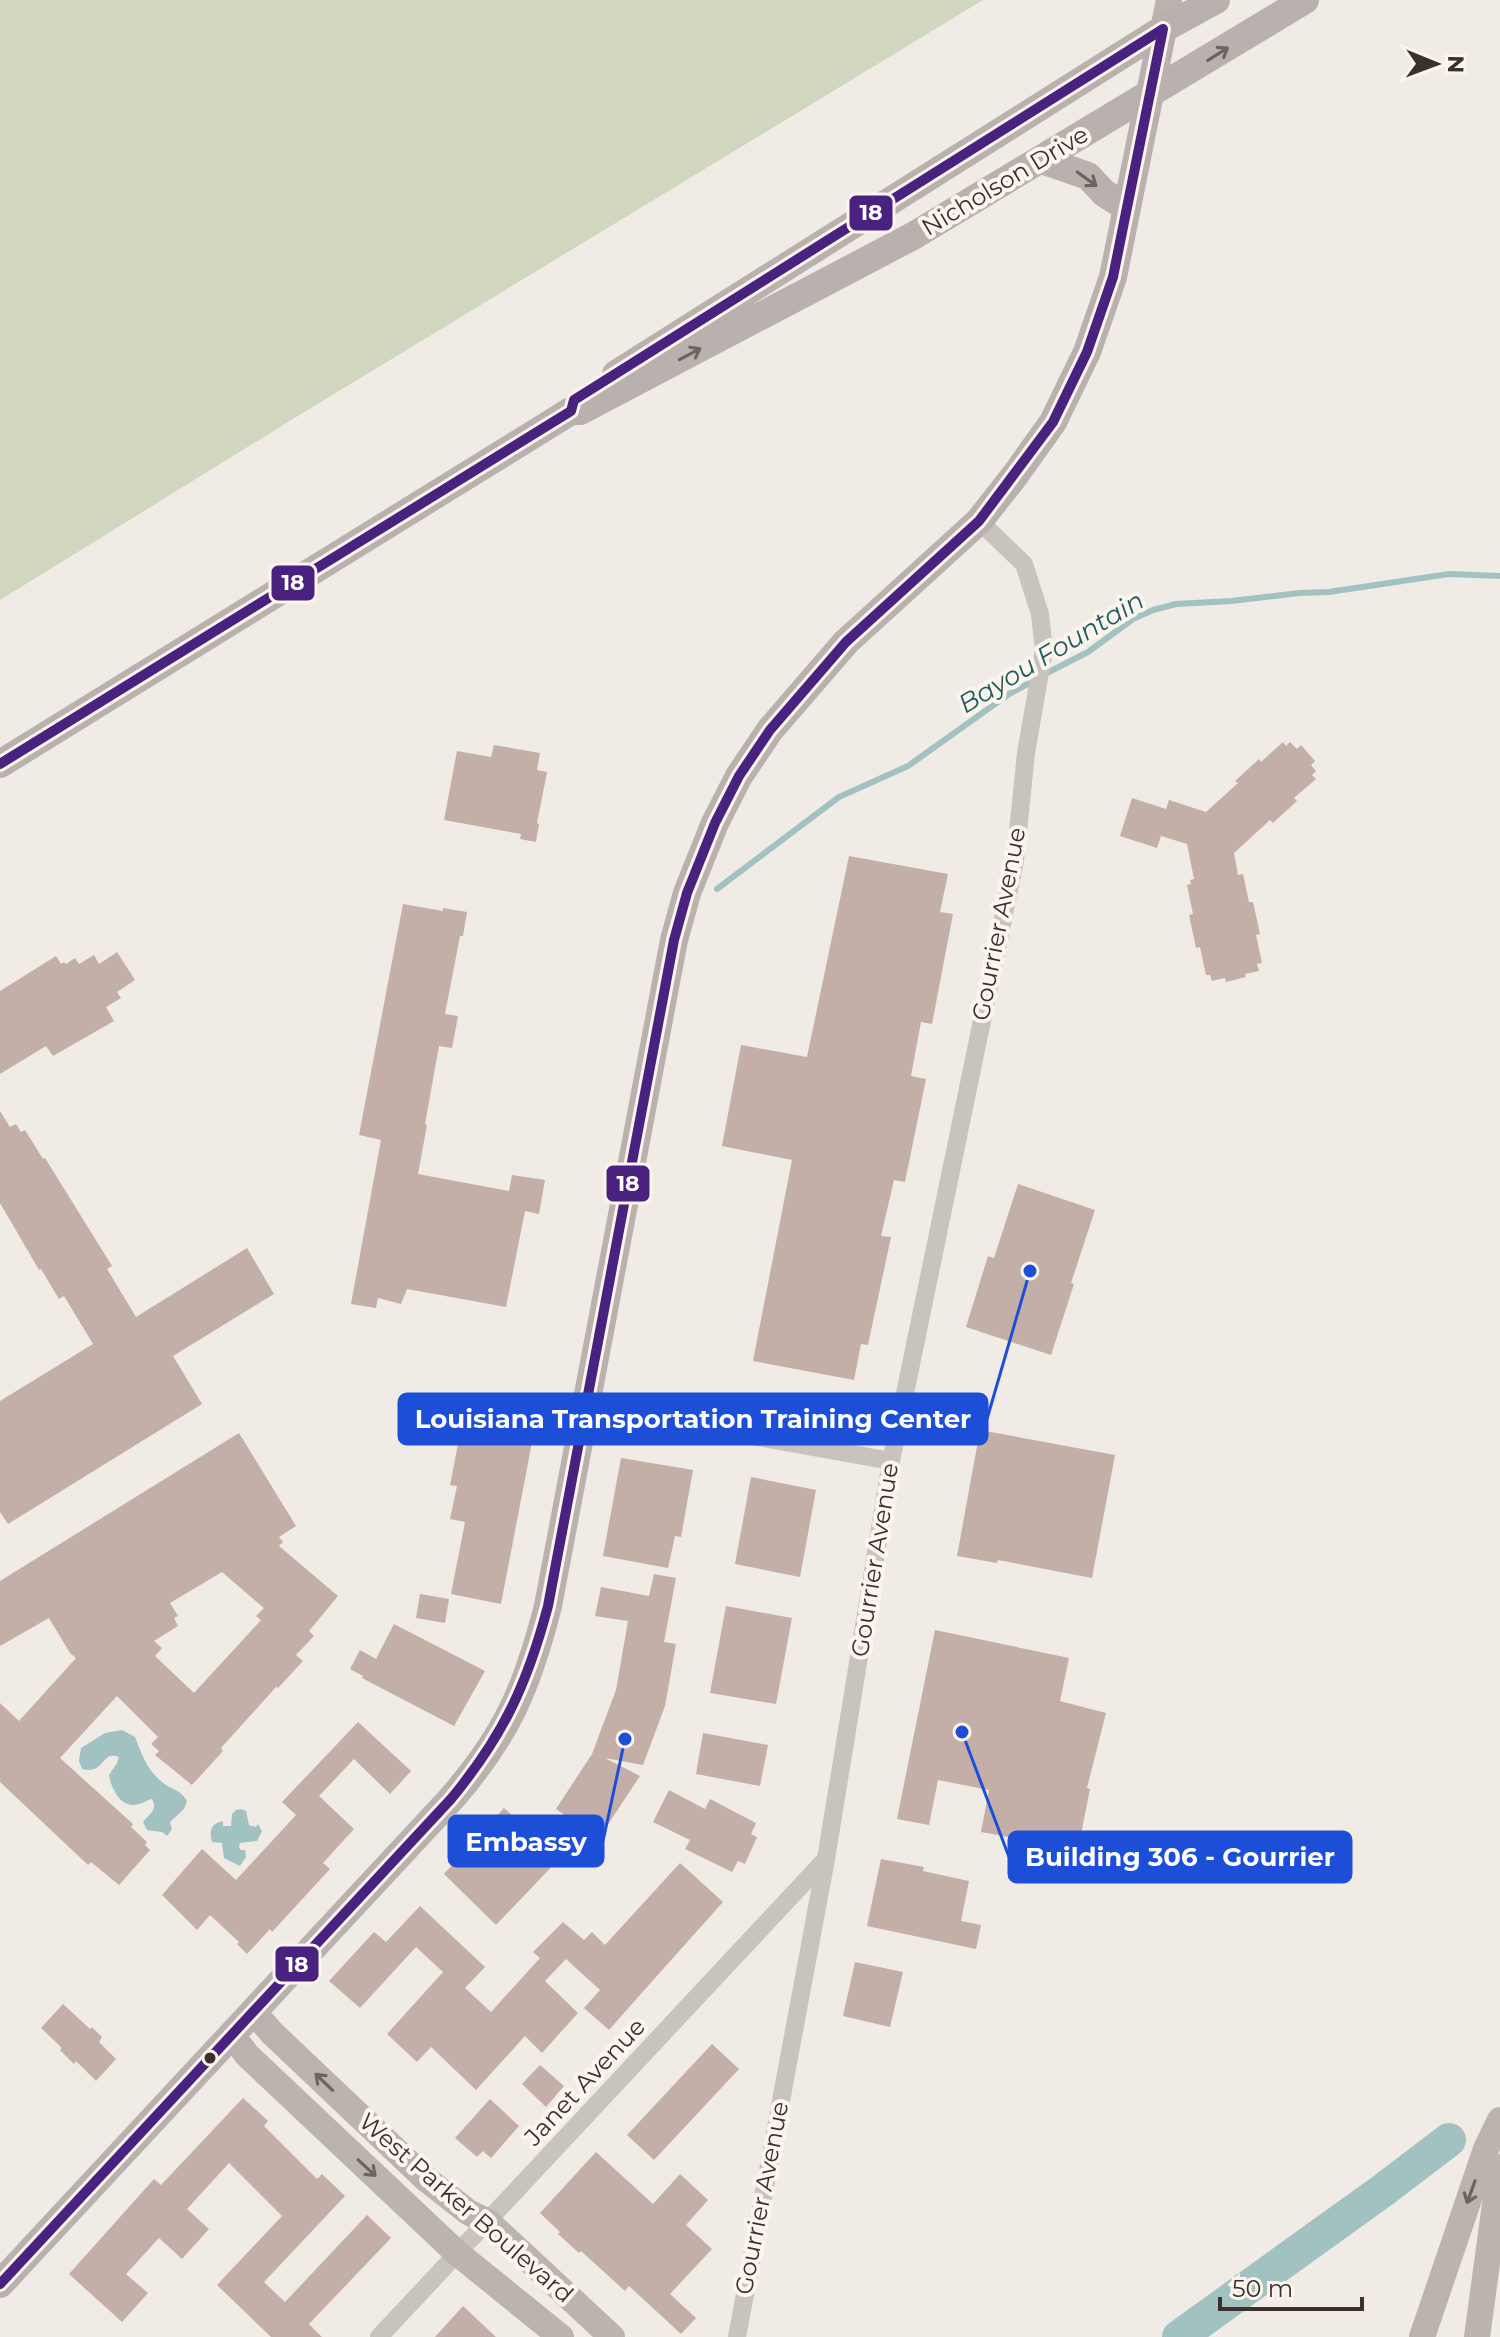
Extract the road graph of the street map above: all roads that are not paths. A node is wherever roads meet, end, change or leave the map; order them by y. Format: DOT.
graph roads {
  1 [pos="1169,0"];
  2 [pos="1216,0"];
  3 [pos="1305,0"];
  4 [pos="1163,29"];
  5 [pos="1150,92"];
  6 [pos="1042,160"];
  7 [pos="1127,208"];
  8 [pos="571,411"];
  9 [pos="979,521"];
  10 [pos="0,764"];
  11 [pos="586,1406"];
  12 [pos="891,1461"];
  13 [pos="826,1859"];
  14 [pos="253,2011"];
  15 [pos="232,2035"];
  16 [pos="1500,2120"];
  17 [pos="1500,2167"];
  18 [pos="488,2222"];
  19 [pos="457,2253"];
  20 [pos="0,2284"];
  21 [pos="379,2337"];
  22 [pos="561,2337"];
  23 [pos="612,2337"];
  24 [pos="737,2337"];
  25 [pos="1422,2337"];
  26 [pos="1477,2337"];
  1 -- 4 [label="street"];
  2 -- 4 [label="main road, Nicholson Drive"];
  5 -- 3 [label="main road, Nicholson Drive, one-way"];
  4 -- 5 [label="main road"];
  4 -- 8 [label="main road, Nicholson Drive"];
  5 -- 6 [label="main road, Nicholson Drive"];
  5 -- 7 [label="main road"];
  6 -- 7 [label="main road, one-way"];
  8 -- 6 [label="main road, Nicholson Drive, one-way"];
  7 -- 9 [label="main road"];
  8 -- 10 [label="main road, Nicholson Drive"];
  9 -- 11 [label="main road"];
  9 -- 12 [label="street, Gourrier Avenue"];
  11 -- 12 [label="street"];
  11 -- 14 [label="main road"];
  12 -- 13 [label="street, Gourrier Avenue"];
  13 -- 18 [label="street, Janet Avenue"];
  13 -- 24 [label="street, Gourrier Avenue"];
  14 -- 15 [label="main road"];
  18 -- 14 [label="street, West Parker Boulevard, one-way"];
  15 -- 19 [label="street, West Parker Boulevard, one-way"];
  15 -- 20 [label="main road"];
  16 -- 25 [label="street, one-way"];
  17 -- 26 [label="street"];
  18 -- 19 [label="street, Janet Avenue"];
  18 -- 23 [label="street, West Parker Boulevard"];
  19 -- 21 [label="street, Janet Avenue"];
  19 -- 22 [label="street, West Parker Boulevard"];
}
